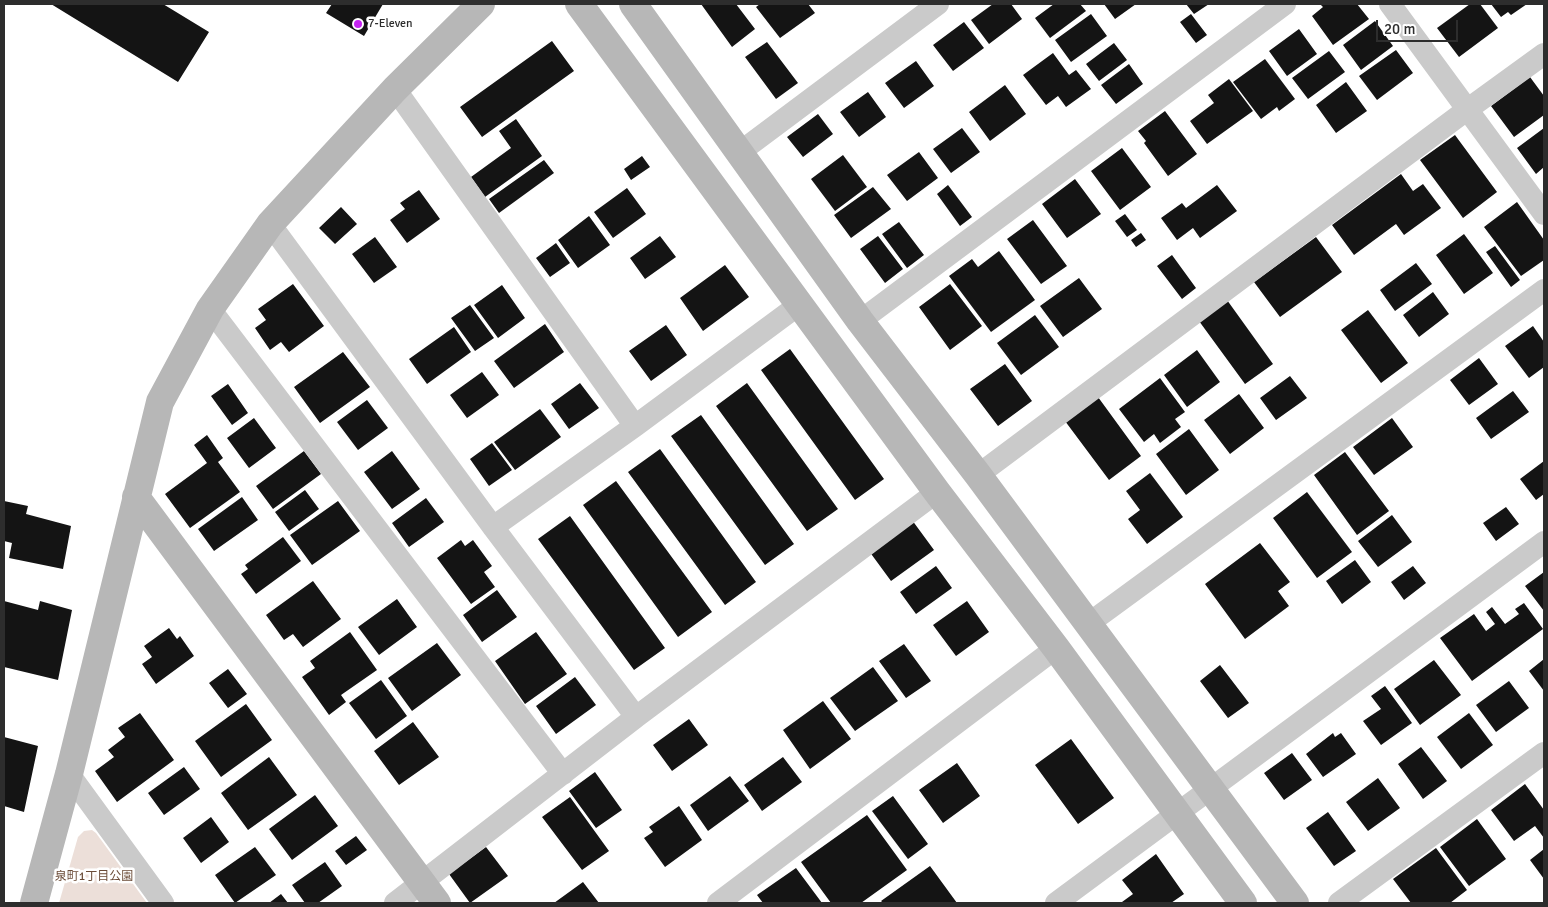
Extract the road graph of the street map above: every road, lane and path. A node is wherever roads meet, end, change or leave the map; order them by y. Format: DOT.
graph roads {
  1 [pos="481,4"];
  2 [pos="579,4"];
  3 [pos="633,4"];
  4 [pos="938,4"];
  5 [pos="1284,4"];
  6 [pos="1390,4"];
  7 [pos="1544,54"];
  8 [pos="396,89"];
  9 [pos="1468,109"];
  10 [pos="740,152"];
  11 [pos="1544,214"];
  12 [pos="270,224"];
  13 [pos="1544,290"];
  14 [pos="800,304"];
  15 [pos="210,309"];
  16 [pos="860,320"];
  17 [pos="635,426"];
  18 [pos="978,475"];
  19 [pos="937,492"];
  20 [pos="136,497"];
  21 [pos="493,527"];
  22 [pos="1544,542"];
  23 [pos="1088,624"];
  24 [pos="1056,648"];
  25 [pos="636,717"];
  26 [pos="1544,753"];
  27 [pos="69,774"];
  28 [pos="563,774"];
  29 [pos="1211,789"];
  30 [pos="1176,814"];
  31 [pos="430,893"];
  32 [pos="34,903"];
  33 [pos="163,903"];
  34 [pos="395,903"];
  35 [pos="718,903"];
  36 [pos="1056,903"];
  37 [pos="1243,903"];
  38 [pos="1295,903"];
  39 [pos="1339,903"];
  1 -- 8 [label="street"];
  2 -- 14 [label="street"];
  3 -- 10 [label="street"];
  4 -- 10 [label="street"];
  5 -- 16 [label="street"];
  6 -- 9 [label="street"];
  7 -- 9 [label="street"];
  8 -- 12 [label="street"];
  8 -- 17 [label="street"];
  9 -- 11 [label="street"];
  9 -- 18 [label="street"];
  10 -- 16 [label="street"];
  12 -- 15 [label="street"];
  12 -- 21 [label="street"];
  13 -- 23 [label="street"];
  14 -- 17 [label="street"];
  14 -- 19 [label="street"];
  15 -- 20 [label="street"];
  15 -- 28 [label="street"];
  16 -- 18 [label="street"];
  17 -- 21 [label="street"];
  18 -- 23 [label="street"];
  19 -- 24 [label="street"];
  19 -- 25 [label="street"];
  20 -- 27 [label="street"];
  20 -- 31 [label="street"];
  21 -- 25 [label="street"];
  22 -- 29 [label="street"];
  23 -- 29 [label="street"];
  24 -- 30 [label="street"];
  24 -- 35 [label="street"];
  25 -- 28 [label="street"];
  26 -- 39 [label="street"];
  27 -- 32 [label="street"];
  27 -- 33 [label="street"];
  28 -- 31 [label="street"];
  29 -- 30 [label="street"];
  29 -- 38 [label="street"];
  30 -- 36 [label="street"];
  30 -- 37 [label="street"];
  31 -- 34 [label="street"];
}
